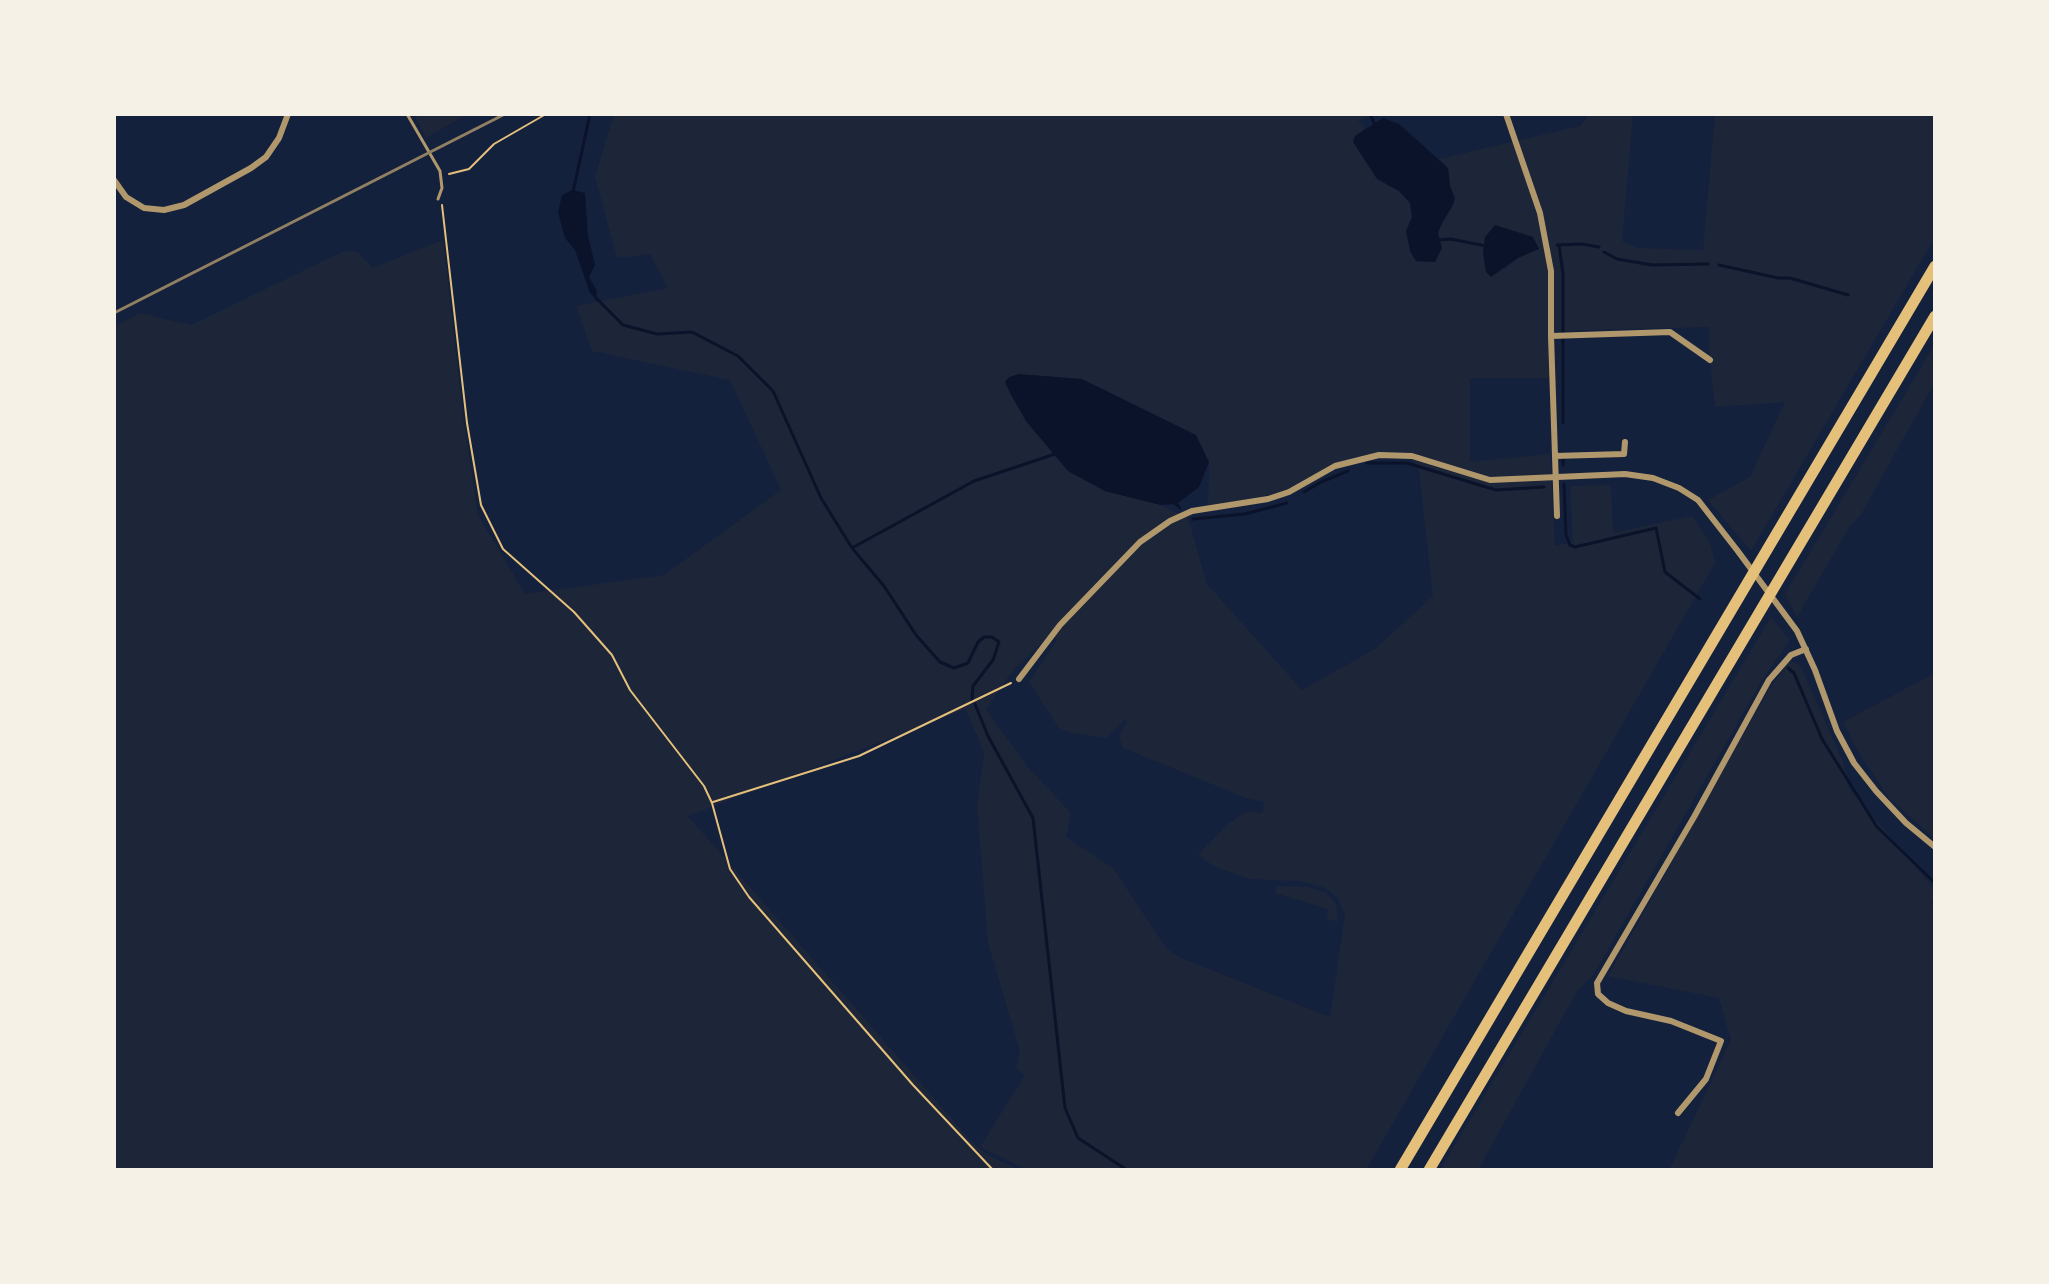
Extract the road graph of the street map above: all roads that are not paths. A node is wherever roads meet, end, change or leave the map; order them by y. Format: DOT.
graph roads {
  1 [pos="288,114"];
  2 [pos="407,114"];
  3 [pos="1506,114"];
  4 [pos="114,180"];
  5 [pos="438,199"];
  6 [pos="1935,266"];
  7 [pos="1935,316"];
  8 [pos="1551,336"];
  9 [pos="1710,360"];
  10 [pos="1625,442"];
  11 [pos="1555,456"];
  12 [pos="1556,477"];
  13 [pos="1557,516"];
  14 [pos="1806,649"];
  15 [pos="1019,679"];
  16 [pos="1935,847"];
  17 [pos="1678,1113"];
  18 [pos="1400,1170"];
  19 [pos="1429,1170"];
  1 -- 4 [label="street"];
  2 -- 5 [label="lane"];
  3 -- 8 [label="street"];
  6 -- 18 [label="highway"];
  7 -- 19 [label="highway"];
  8 -- 9 [label="street"];
  8 -- 11 [label="street"];
  10 -- 11 [label="street"];
  11 -- 12 [label="street"];
  12 -- 13 [label="street"];
  12 -- 14 [label="street"];
  12 -- 15 [label="street"];
  14 -- 16 [label="street"];
  14 -- 17 [label="street"];
}
